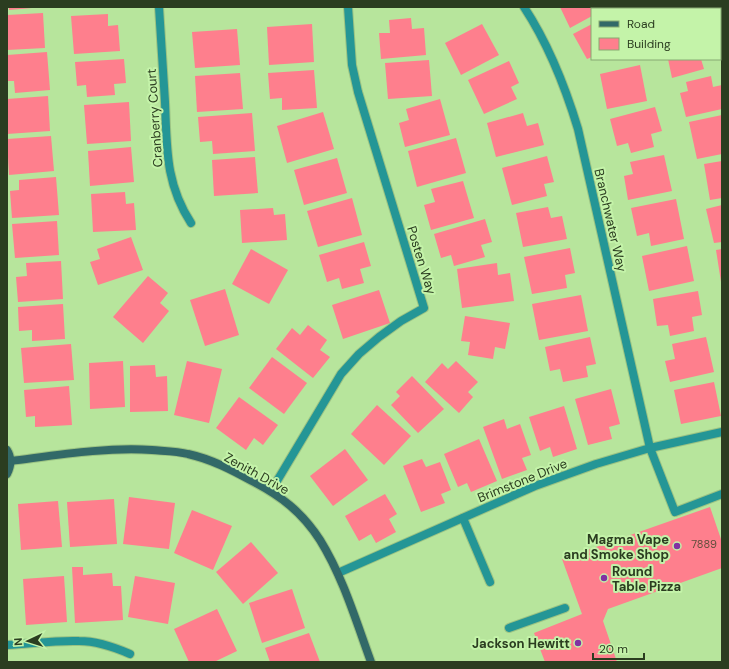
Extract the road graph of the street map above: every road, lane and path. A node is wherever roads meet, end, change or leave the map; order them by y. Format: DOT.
graph roads {
  1 [pos="159,7"];
  2 [pos="348,7"];
  3 [pos="524,7"];
  4 [pos="191,223"];
  5 [pos="722,432"];
  6 [pos="650,448"];
  7 [pos="7,450"];
  8 [pos="11,461"];
  9 [pos="7,474"];
  10 [pos="271,491"];
  11 [pos="722,494"];
  12 [pos="463,518"];
  13 [pos="338,573"];
  14 [pos="490,582"];
  15 [pos="565,608"];
  16 [pos="508,628"];
  17 [pos="7,646"];
  18 [pos="130,654"];
  19 [pos="371,662"];
  1 -- 4 [label="street, Cranberry Court"];
  2 -- 10 [label="street, Posten Way"];
  3 -- 6 [label="street, Branchwater Way"];
  5 -- 6 [label="street, Brimstone Drive"];
  6 -- 11 [label="street, Branchwater Way"];
  6 -- 12 [label="street, Brimstone Drive"];
  7 -- 8 [label="street"];
  8 -- 9 [label="street"];
  8 -- 10 [label="street, Zenith Drive"];
  10 -- 13 [label="street, Zenith Drive"];
  12 -- 13 [label="street, Brimstone Drive"];
  12 -- 14 [label="street"];
  13 -- 19 [label="street, Zenith Drive"];
  15 -- 16 [label="street"];
  17 -- 18 [label="street"];
}
